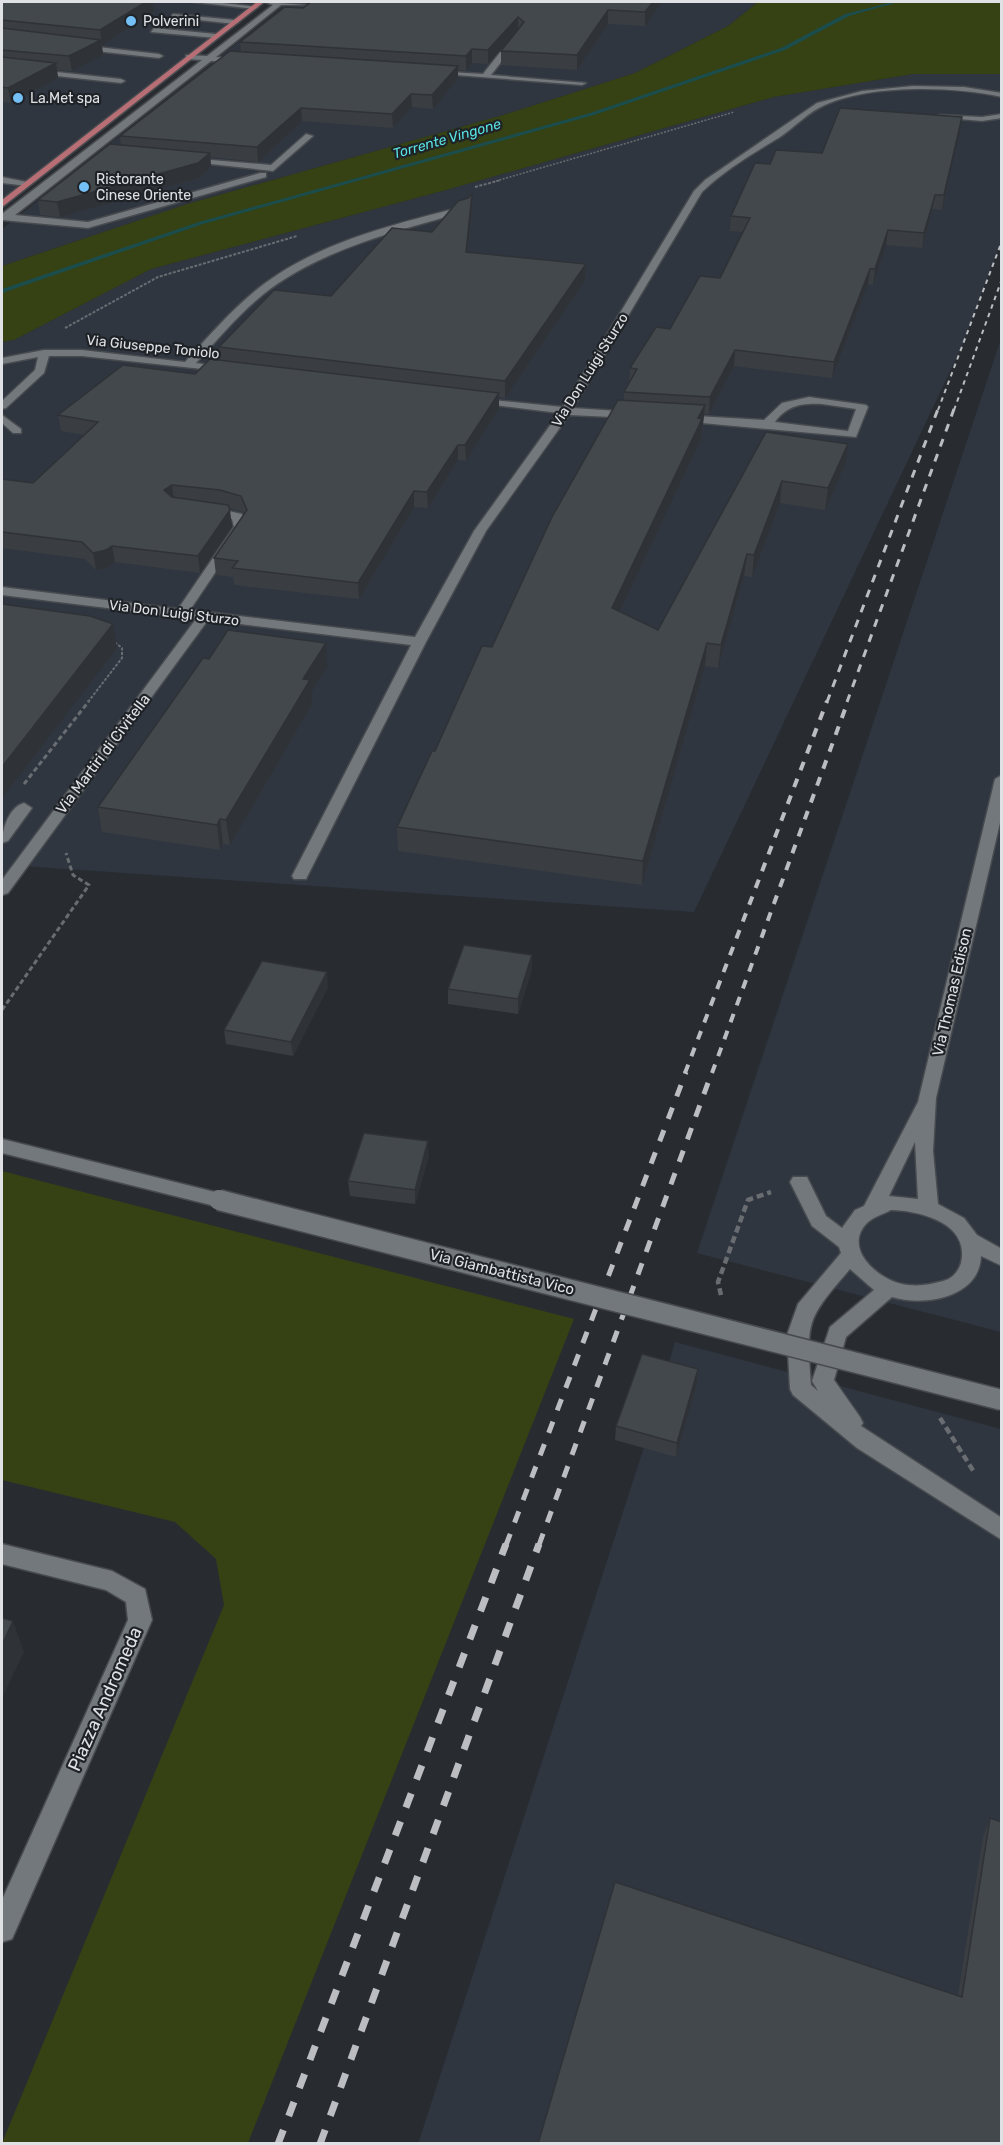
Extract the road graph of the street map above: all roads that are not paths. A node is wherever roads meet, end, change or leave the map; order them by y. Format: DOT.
graph roads {
  1 [pos="196,2"];
  2 [pos="280,2"];
  3 [pos="259,3"];
  4 [pos="303,5"];
  5 [pos="173,16"];
  6 [pos="235,22"];
  7 [pos="154,30"];
  8 [pos="216,36"];
  9 [pos="518,36"];
  10 [pos="70,47"];
  11 [pos="156,57"];
  12 [pos="189,57"];
  13 [pos="208,58"];
  14 [pos="255,62"];
  15 [pos="2,68"];
  16 [pos="428,73"];
  17 [pos="485,77"];
  18 [pos="121,81"];
  19 [pos="582,83"];
  20 [pos="1002,95"];
  21 [pos="825,114"];
  22 [pos="1002,116"];
  23 [pos="934,117"];
  24 [pos="790,126"];
  25 [pos="309,136"];
  26 [pos="69,151"];
  27 [pos="89,152"];
  28 [pos="108,153"];
  29 [pos="179,160"];
  30 [pos="263,175"];
  31 [pos="2,180"];
  32 [pos="28,183"];
  33 [pos="2,204"];
  34 [pos="465,209"];
  35 [pos="4,218"];
  36 [pos="44,353"];
  37 [pos="2,361"];
  38 [pos="187,366"];
  39 [pos="242,372"];
  40 [pos="461,398"];
  41 [pos="2,406"];
  42 [pos="566,411"];
  43 [pos="649,416"];
  44 [pos="2,418"];
  45 [pos="672,418"];
  46 [pos="767,424"];
  47 [pos="17,431"];
  48 [pos="193,509"];
  49 [pos="4,595"];
  50 [pos="181,614"];
  51 [pos="204,617"];
  52 [pos="419,642"];
  53 [pos="1002,779"];
  54 [pos="24,808"];
  55 [pos="2,838"];
  56 [pos="300,876"];
  57 [pos="5,881"];
  58 [pos="927,1098"];
  59 [pos="2,1146"];
  60 [pos="800,1182"];
  61 [pos="928,1207"];
  62 [pos="873,1208"];
  63 [pos="969,1240"];
  64 [pos="848,1249"];
  65 [pos="1002,1259"];
  66 [pos="888,1289"];
  67 [pos="1002,1400"];
  68 [pos="865,1442"];
  69 [pos="1002,1530"];
  70 [pos="2,1554"];
  71 [pos="2,1929"];
  1 -- 3 [label="street"];
  2 -- 3 [label="street"];
  2 -- 4 [label="street"];
  2 -- 13 [label="street"];
  3 -- 6 [label="main road"];
  5 -- 6 [label="street"];
  6 -- 8 [label="main road"];
  7 -- 8 [label="street"];
  8 -- 12 [label="main road"];
  9 -- 17 [label="street"];
  10 -- 11 [label="street"];
  12 -- 13 [label="street"];
  12 -- 26 [label="main road"];
  13 -- 14 [label="street"];
  13 -- 27 [label="street"];
  15 -- 18 [label="street"];
  16 -- 17 [label="street"];
  17 -- 19 [label="street"];
  20 -- 24 [label="street, Via Don Luigi Sturzo"];
  21 -- 24 [label="street, Via Don Luigi Sturzo"];
  22 -- 23 [label="street"];
  24 -- 42 [label="street, Via Don Luigi Sturzo"];
  25 -- 29 [label="street"];
  26 -- 27 [label="street"];
  26 -- 32 [label="main road"];
  27 -- 28 [label="street"];
  27 -- 35 [label="street"];
  30 -- 35 [label="street"];
  31 -- 32 [label="street"];
  32 -- 33 [label="main road"];
  34 -- 38 [label="street"];
  36 -- 37 [label="street, Via Giuseppe Toniolo"];
  36 -- 38 [label="street, Via Giuseppe Toniolo"];
  36 -- 41 [label="street"];
  38 -- 39 [label="street, Via Giuseppe Toniolo"];
  40 -- 42 [label="street"];
  42 -- 43 [label="street"];
  42 -- 52 [label="street, Via Don Luigi Sturzo"];
  44 -- 47 [label="street"];
  45 -- 46 [label="street"];
  46 -- 46 [label="street"];
  48 -- 50 [label="street"];
  49 -- 50 [label="street, Via Don Luigi Sturzo"];
  50 -- 51 [label="street, Via Don Luigi Sturzo"];
  51 -- 52 [label="street, Via Don Luigi Sturzo"];
  51 -- 57 [label="street, Via Martiri di Civitella"];
  52 -- 56 [label="street, Via Don Luigi Sturzo"];
  53 -- 58 [label="street, Via Thomas Edison"];
  54 -- 55 [label="street"];
  58 -- 61 [label="street, Via Thomas Edison"];
  58 -- 62 [label="street"];
  59 -- 67 [label="street, Via Giambattista Vico, bridge"];
  60 -- 64 [label="street"];
  61 -- 62 [label="street"];
  61 -- 63 [label="street"];
  62 -- 64 [label="street"];
  63 -- 65 [label="street"];
  63 -- 66 [label="street"];
  64 -- 66 [label="street"];
  64 -- 68 [label="street"];
  66 -- 68 [label="street"];
  68 -- 69 [label="street"];
  70 -- 71 [label="street, Piazza Andromeda"];
}
